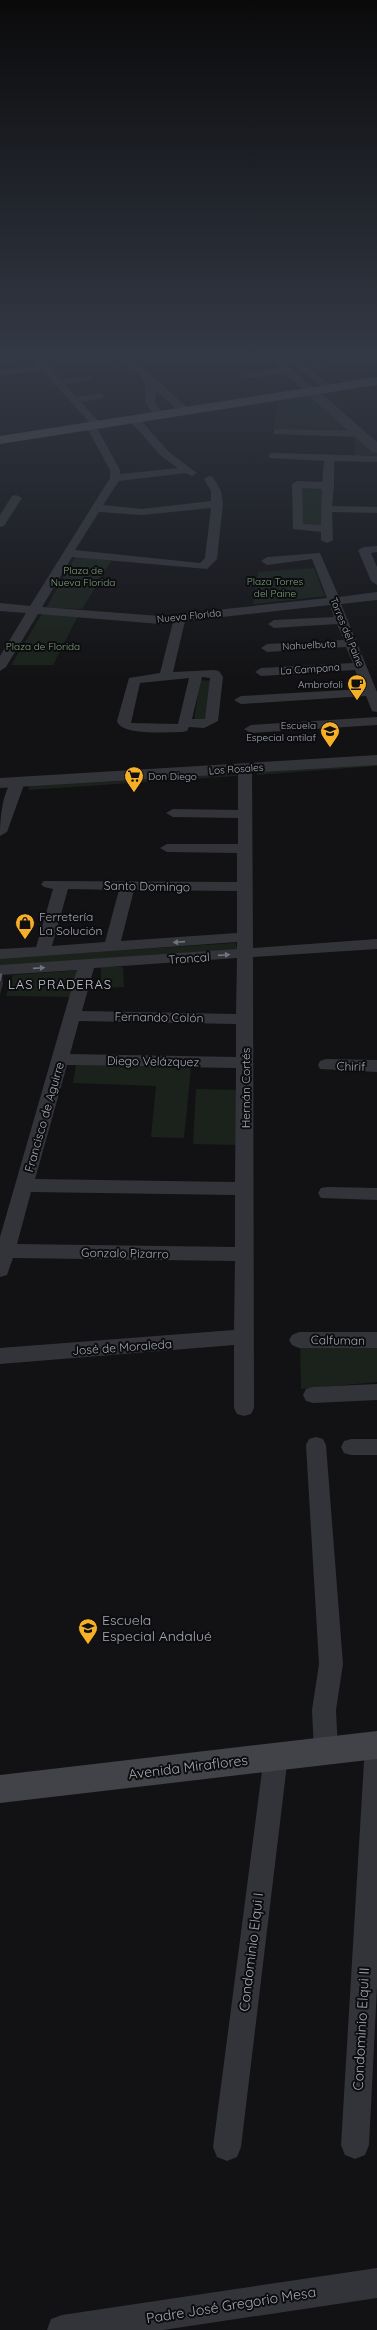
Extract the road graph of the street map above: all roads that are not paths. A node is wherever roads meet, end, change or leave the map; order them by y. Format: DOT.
graph roads {
  1 [pos="112,465"];
  2 [pos="179,465"];
  3 [pos="329,465"];
  4 [pos="115,478"];
  5 [pos="209,479"];
  6 [pos="329,486"];
  7 [pos="16,498"];
  8 [pos="217,504"];
  9 [pos="95,508"];
  10 [pos="326,509"];
  11 [pos="377,510"];
  12 [pos="2,519"];
  13 [pos="377,549"];
  14 [pos="68,553"];
  15 [pos="267,561"];
  16 [pos="377,581"];
  17 [pos="377,596"];
  18 [pos="334,600"];
  19 [pos="0,607"];
  20 [pos="34,610"];
  21 [pos="180,618"];
  22 [pos="342,620"];
  23 [pos="274,624"];
  24 [pos="351,642"];
  25 [pos="267,648"];
  26 [pos="360,666"];
  27 [pos="0,667"];
  28 [pos="261,672"];
  29 [pos="196,673"];
  30 [pos="165,677"];
  31 [pos="370,692"];
  32 [pos="241,700"];
  33 [pos="377,708"];
  34 [pos="377,721"];
  35 [pos="185,723"];
  36 [pos="251,729"];
  37 [pos="377,760"];
  38 [pos="245,768"];
  39 [pos="18,782"];
  40 [pos="0,783"];
  41 [pos="173,813"];
  42 [pos="246,814"];
  43 [pos="0,832"];
  44 [pos="167,848"];
  45 [pos="246,849"];
  46 [pos="128,885"];
  47 [pos="246,887"];
  48 [pos="377,944"];
  49 [pos="246,946"];
  50 [pos="112,947"];
  51 [pos="43,951"];
  52 [pos="0,954"];
  53 [pos="87,964"];
  54 [pos="0,970"];
  55 [pos="73,1016"];
  56 [pos="246,1019"];
  57 [pos="61,1059"];
  58 [pos="245,1063"];
  59 [pos="326,1065"];
  60 [pos="377,1066"];
  61 [pos="25,1185"];
  62 [pos="245,1189"];
  63 [pos="327,1193"];
  64 [pos="377,1194"];
  65 [pos="6,1251"];
  66 [pos="244,1254"];
  67 [pos="0,1270"];
  68 [pos="244,1337"];
  69 [pos="300,1340"];
  70 [pos="377,1340"];
  71 [pos="0,1356"];
  72 [pos="377,1392"];
  73 [pos="313,1395"];
  74 [pos="244,1408"];
  75 [pos="316,1445"];
  76 [pos="351,1447"];
  77 [pos="377,1447"];
  78 [pos="377,1745"];
  79 [pos="326,1751"];
  80 [pos="276,1756"];
  81 [pos="0,1789"];
  82 [pos="355,2145"];
  83 [pos="227,2147"];
  84 [pos="377,2283"];
  85 [pos="62,2330"];
  1 -- 4 [label="street"];
  2 -- 4 [label="street"];
  3 -- 6 [label="street"];
  4 -- 9 [label="street"];
  5 -- 8 [label="street"];
  6 -- 10 [label="street"];
  6 -- 10 [label="street"];
  7 -- 12 [label="street"];
  8 -- 9 [label="street"];
  8 -- 14 [label="street"];
  9 -- 14 [label="street"];
  10 -- 11 [label="street"];
  13 -- 16 [label="street"];
  14 -- 20 [label="street"];
  15 -- 18 [label="street, Torres del Paine"];
  17 -- 18 [label="street, Nueva Florida"];
  18 -- 21 [label="street, Nueva Florida"];
  18 -- 22 [label="street, Torres del Paine"];
  19 -- 20 [label="street, Nueva Florida"];
  20 -- 21 [label="street, Nueva Florida"];
  20 -- 27 [label="street"];
  21 -- 30 [label="street"];
  22 -- 23 [label="street"];
  22 -- 24 [label="street, Torres del Paine"];
  24 -- 25 [label="street, Nahuelbuta"];
  24 -- 26 [label="street, Torres del Paine"];
  26 -- 28 [label="street, La Campana"];
  26 -- 31 [label="street, Torres del Paine"];
  29 -- 30 [label="street"];
  29 -- 35 [label="street"];
  29 -- 35 [label="street"];
  30 -- 35 [label="street"];
  31 -- 32 [label="street"];
  31 -- 33 [label="street, Torres del Paine"];
  34 -- 36 [label="street"];
  37 -- 38 [label="street, Los Rosales"];
  38 -- 39 [label="street, Los Rosales"];
  38 -- 42 [label="street, Hernán Cortés"];
  39 -- 40 [label="street, Los Rosales"];
  39 -- 43 [label="street"];
  41 -- 42 [label="street"];
  42 -- 45 [label="street, Hernán Cortés"];
  44 -- 45 [label="street"];
  45 -- 47 [label="street, Hernán Cortés"];
  46 -- 47 [label="street, Santo Domingo"];
  46 -- 50 [label="street"];
  46 -- 51 [label="street, Santo Domingo"];
  47 -- 49 [label="street, Hernán Cortés"];
  48 -- 49 [label="street, Troncal"];
  49 -- 50 [label="street, Troncal, one-way"];
  53 -- 49 [label="street, Troncal, one-way"];
  49 -- 56 [label="street, Hernán Cortés"];
  50 -- 51 [label="street, Troncal"];
  51 -- 52 [label="street, Troncal"];
  54 -- 53 [label="street, Troncal, one-way"];
  53 -- 55 [label="street, Francisco de Aguirre"];
  55 -- 56 [label="street, Fernando Colón"];
  55 -- 57 [label="street, Francisco de Aguirre"];
  56 -- 58 [label="street, Hernán Cortés"];
  57 -- 58 [label="street, Diego Velázquez"];
  57 -- 61 [label="street, Francisco de Aguirre"];
  58 -- 62 [label="street, Hernán Cortés"];
  59 -- 60 [label="street, Chirif"];
  61 -- 62 [label="street"];
  61 -- 65 [label="street, Francisco de Aguirre"];
  62 -- 66 [label="street, Hernán Cortés"];
  63 -- 64 [label="street"];
  65 -- 66 [label="street, Gonzalo Pizarro"];
  65 -- 67 [label="street, Francisco de Aguirre"];
  66 -- 68 [label="street, Hernán Cortés"];
  68 -- 71 [label="street, José de Moraleda"];
  68 -- 74 [label="street, Hernán Cortés"];
  69 -- 70 [label="street, Calfuman"];
  72 -- 73 [label="street"];
  75 -- 79 [label="street"];
  76 -- 77 [label="street"];
  78 -- 79 [label="main road, Avenida Miraflores"];
  78 -- 82 [label="street, Condominio Elqui II"];
  79 -- 80 [label="main road, Avenida Miraflores"];
  80 -- 81 [label="main road, Avenida Miraflores"];
  80 -- 83 [label="street, Condominio Elqui I"];
  84 -- 85 [label="street, Padre José Gregorio Mesa"];
}
